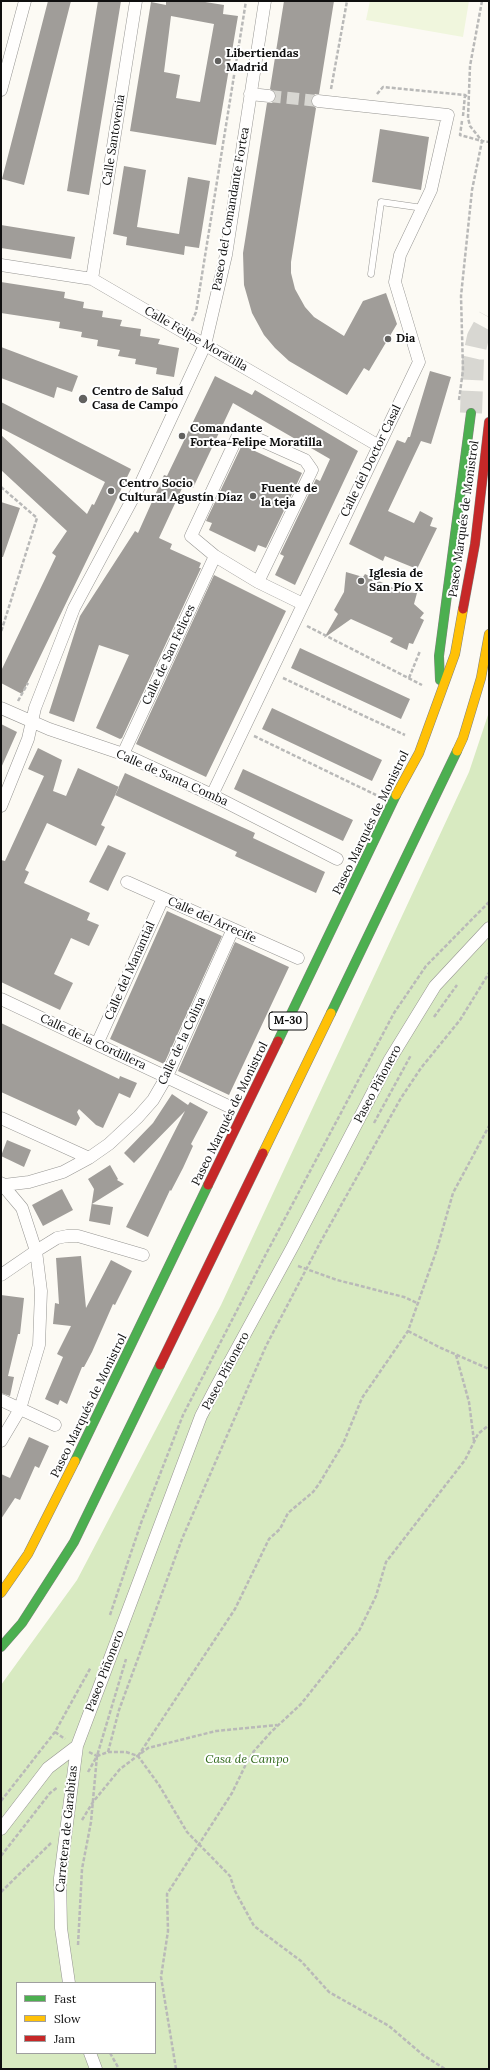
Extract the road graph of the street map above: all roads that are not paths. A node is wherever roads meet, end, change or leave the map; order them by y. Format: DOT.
graph roads {
  1 [pos="25,1"];
  2 [pos="136,1"];
  3 [pos="265,1"];
  4 [pos="1,90"];
  5 [pos="250,94"];
  6 [pos="269,96"];
  7 [pos="323,102"];
  8 [pos="423,208"];
  9 [pos="1,265"];
  10 [pos="370,274"];
  11 [pos="92,279"];
  12 [pos="205,345"];
  13 [pos="470,413"];
  14 [pos="489,422"];
  15 [pos="379,446"];
  16 [pos="215,556"];
  17 [pos="258,582"];
  18 [pos="303,604"];
  19 [pos="489,634"];
  20 [pos="440,695"];
  21 [pos="1,708"];
  22 [pos="31,722"];
  23 [pos="123,754"];
  24 [pos="212,795"];
  25 [pos="1,806"];
  26 [pos="337,858"];
  27 [pos="127,882"];
  28 [pos="163,898"];
  29 [pos="489,928"];
  30 [pos="232,929"];
  31 [pos="298,958"];
  32 [pos="1,999"];
  33 [pos="97,1044"];
  34 [pos="167,1076"];
  35 [pos="228,1106"];
  36 [pos="1,1118"];
  37 [pos="89,1158"];
  38 [pos="2,1184"];
  39 [pos="36,1251"];
  40 [pos="143,1255"];
  41 [pos="1,1275"];
  42 [pos="1,1400"];
  43 [pos="20,1409"];
  44 [pos="55,1426"];
  45 [pos="1,1441"];
  46 [pos="2,1592"];
  47 [pos="1,1647"];
  48 [pos="77,1746"];
  49 [pos="1,1829"];
  50 [pos="69,1982"];
  51 [pos="90,2054"];
  52 [pos="96,2069"];
  1 -- 4 [label="street"];
  2 -- 11 [label="street, Calle Santovenia"];
  3 -- 5 [label="street, Paseo del Comandante Fortea"];
  5 -- 6 [label="street"];
  5 -- 12 [label="street, Paseo del Comandante Fortea"];
  7 -- 8 [label="street, Calle del Doctor Casal"];
  8 -- 10 [label="lane"];
  8 -- 15 [label="street, Calle del Doctor Casal"];
  9 -- 11 [label="street, Calle Felipe Moratilla"];
  11 -- 12 [label="street, Calle Felipe Moratilla"];
  12 -- 15 [label="street, Calle Felipe Moratilla"];
  12 -- 22 [label="street, Paseo del Comandante Fortea"];
  13 -- 20 [label="highway"];
  14 -- 20 [label="highway, Paseo Marqués de Monistrol / M-30"];
  15 -- 18 [label="street, Calle del Doctor Casal"];
  16 -- 17 [label="street"];
  16 -- 17 [label="street"];
  16 -- 23 [label="street, Calle de San Felices"];
  17 -- 18 [label="street"];
  18 -- 24 [label="street, Calle del Doctor Casal"];
  19 -- 47 [label="highway, M-30"];
  20 -- 46 [label="highway, Paseo Marqués de Monistrol / M-30"];
  21 -- 22 [label="street, Calle de Santa Comba"];
  22 -- 23 [label="street, Calle de Santa Comba"];
  22 -- 25 [label="street, Paseo del Comandante Fortea"];
  23 -- 24 [label="street, Calle de Santa Comba"];
  24 -- 26 [label="street, Calle de Santa Comba"];
  27 -- 28 [label="street, Calle del Arrecife"];
  28 -- 30 [label="street, Calle del Arrecife"];
  28 -- 33 [label="street, Calle del Manantial"];
  29 -- 48 [label="street, Paseo Piñonero"];
  30 -- 31 [label="street, Calle del Arrecife"];
  30 -- 34 [label="street, Calle de la Colina"];
  32 -- 33 [label="street, Calle de la Cordillera"];
  33 -- 34 [label="street, Calle de la Cordillera"];
  34 -- 35 [label="street, Calle de la Cordillera"];
  34 -- 37 [label="street, Calle de la Colina"];
  36 -- 37 [label="street"];
  37 -- 38 [label="street, Calle de la Colina"];
  38 -- 39 [label="street"];
  39 -- 40 [label="street"];
  39 -- 41 [label="street"];
  39 -- 43 [label="street"];
  42 -- 43 [label="street"];
  43 -- 44 [label="street"];
  43 -- 45 [label="street"];
  48 -- 49 [label="street"];
  48 -- 50 [label="street, Carretera de Garabitas"];
  51 -- 52 [label="street"];
}
